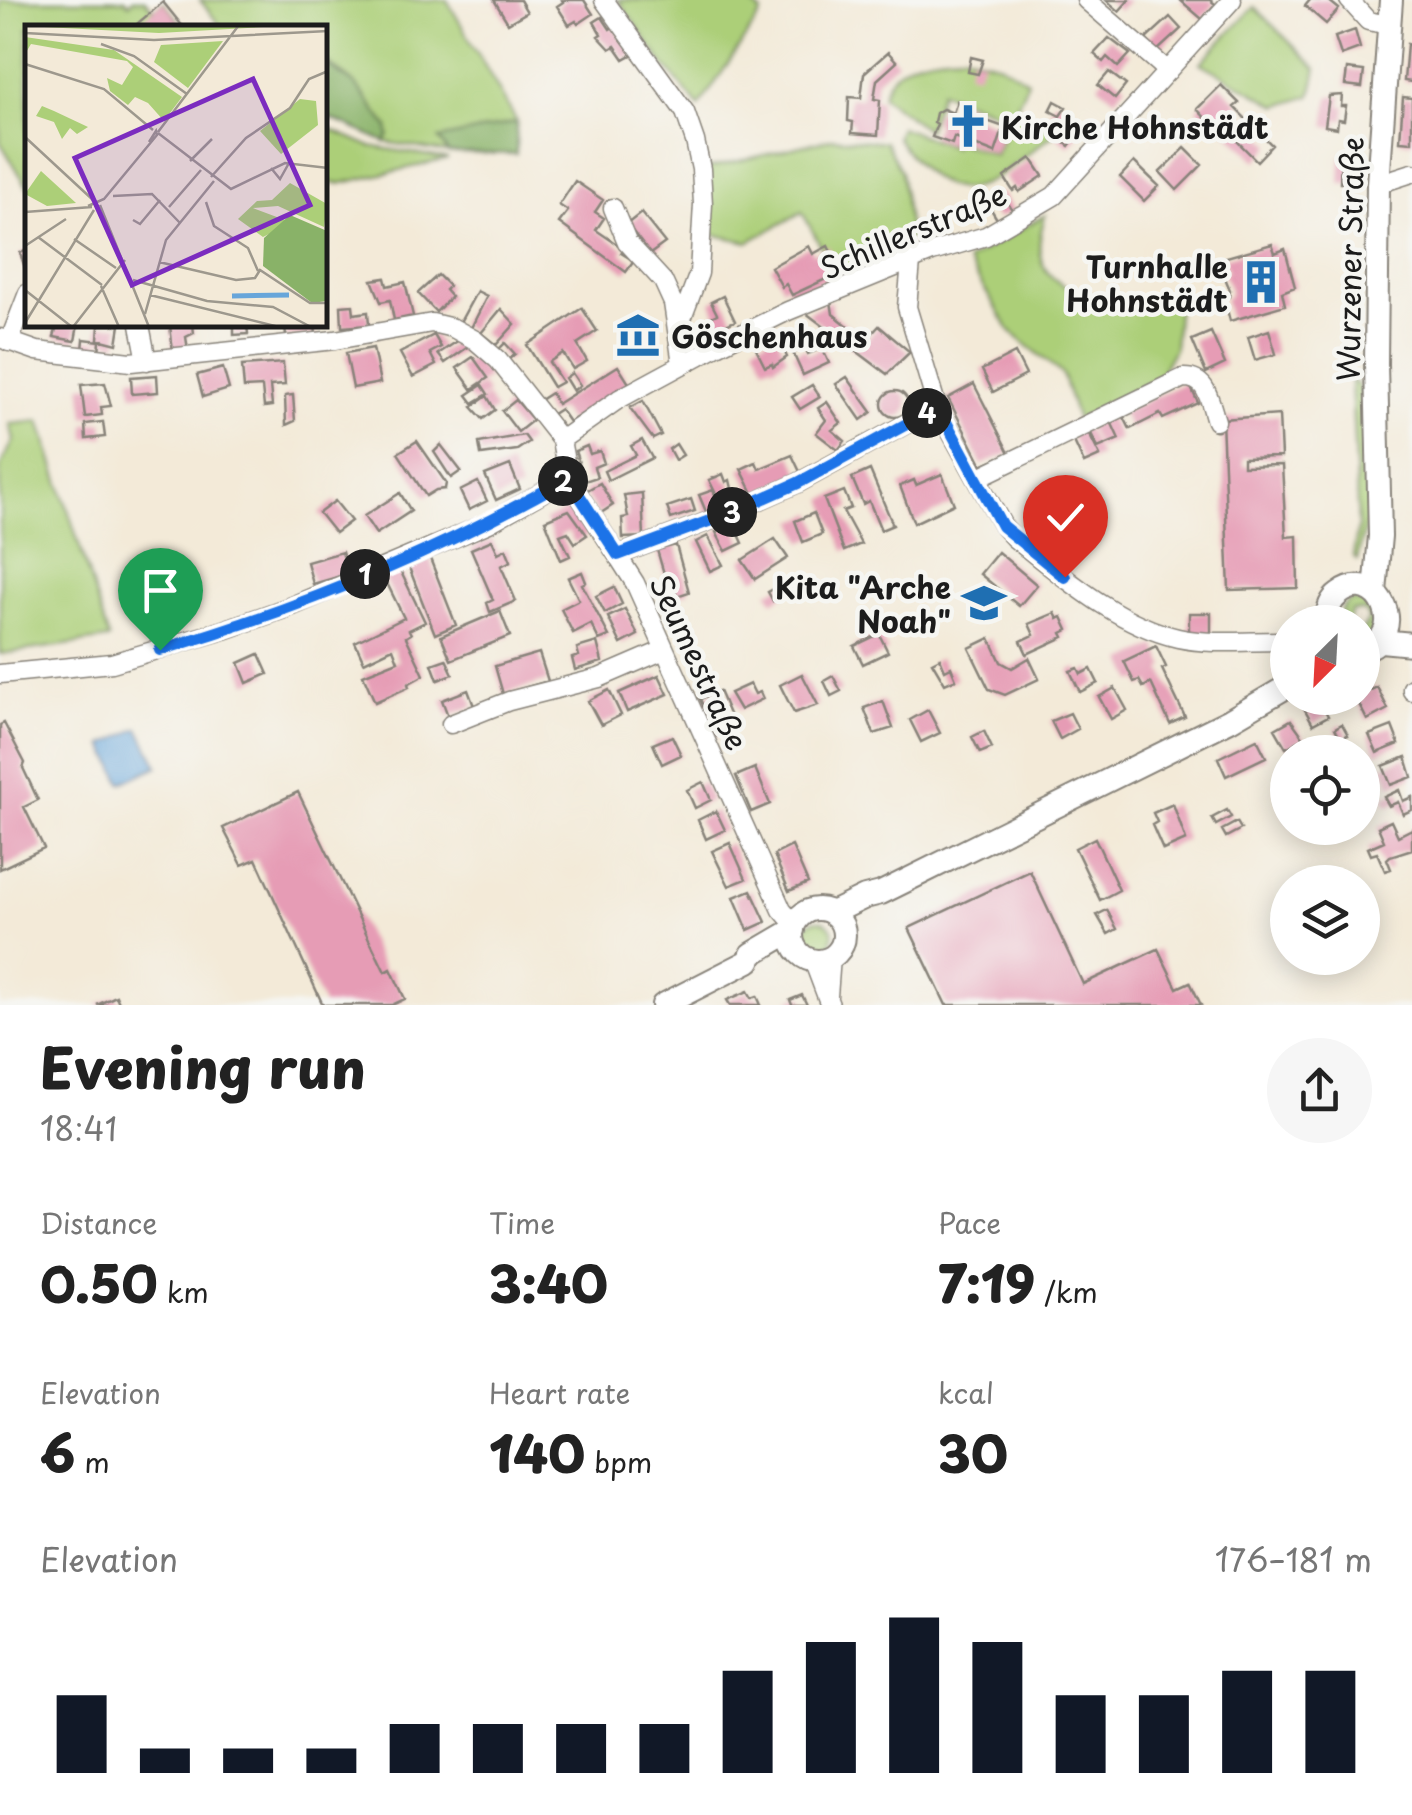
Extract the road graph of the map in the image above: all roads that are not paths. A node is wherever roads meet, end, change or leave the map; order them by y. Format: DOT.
graph roads {
  1 [pos="604,0"];
  2 [pos="1086,0"];
  3 [pos="1232,0"];
  4 [pos="1349,0"];
  5 [pos="1391,0"];
  6 [pos="1388,25"];
  7 [pos="1168,71"];
  8 [pos="1412,173"];
  9 [pos="1378,184"];
  10 [pos="613,208"];
  11 [pos="911,262"];
  12 [pos="25,300"];
  13 [pos="141,328"];
  14 [pos="678,328"];
  15 [pos="5,340"];
  16 [pos="147,361"];
  17 [pos="682,364"];
  18 [pos="938,407"];
  19 [pos="1216,421"];
  20 [pos="560,440"];
  21 [pos="568,478"];
  22 [pos="977,478"];
  23 [pos="1377,518"];
  24 [pos="618,555"];
  25 [pos="1351,588"];
  26 [pos="1376,592"];
  27 [pos="1332,605"];
  28 [pos="1386,635"];
  29 [pos="1270,642"];
  30 [pos="1412,644"];
  31 [pos="664,650"];
  32 [pos="0,674"];
  33 [pos="1270,694"];
  34 [pos="451,724"];
  35 [pos="838,921"];
  36 [pos="806,945"];
  37 [pos="829,1001"];
  38 [pos="663,1005"];
  1 -- 14 [label="street"];
  2 -- 7 [label="street"];
  3 -- 7 [label="street, Schillerstraße"];
  4 -- 6 [label="street"];
  5 -- 6 [label="main road, Wurzener Straße"];
  6 -- 9 [label="main road, Wurzener Straße"];
  7 -- 11 [label="street, Schillerstraße"];
  8 -- 9 [label="street"];
  9 -- 23 [label="main road, Wurzener Straße"];
  10 -- 14 [label="street"];
  11 -- 17 [label="street, Schillerstraße"];
  11 -- 18 [label="street"];
  12 -- 15 [label="street"];
  13 -- 16 [label="street"];
  14 -- 17 [label="street"];
  15 -- 16 [label="street, Seumestraße"];
  16 -- 20 [label="street, Seumestraße"];
  17 -- 20 [label="street, Schillerstraße"];
  18 -- 22 [label="street"];
  18 -- 24 [label="street"];
  19 -- 22 [label="street"];
  20 -- 21 [label="street, Seumestraße"];
  21 -- 24 [label="street, Seumestraße"];
  21 -- 32 [label="street"];
  22 -- 29 [label="street"];
  23 -- 25 [label="main road, Wurzener Straße"];
  23 -- 26 [label="main road, Wurzener Straße"];
  24 -- 31 [label="street, Seumestraße"];
  25 -- 26 [label="main road"];
  25 -- 27 [label="main road, Wurzener Straße"];
  26 -- 28 [label="main road, Wurzener Straße"];
  28 -- 30 [label="main road"];
  31 -- 34 [label="street"];
  31 -- 36 [label="street, Seumestraße"];
  33 -- 35 [label="main road"];
  35 -- 36 [label="main road"];
  35 -- 36 [label="main road"];
  36 -- 37 [label="street"];
  36 -- 38 [label="main road"];
}
